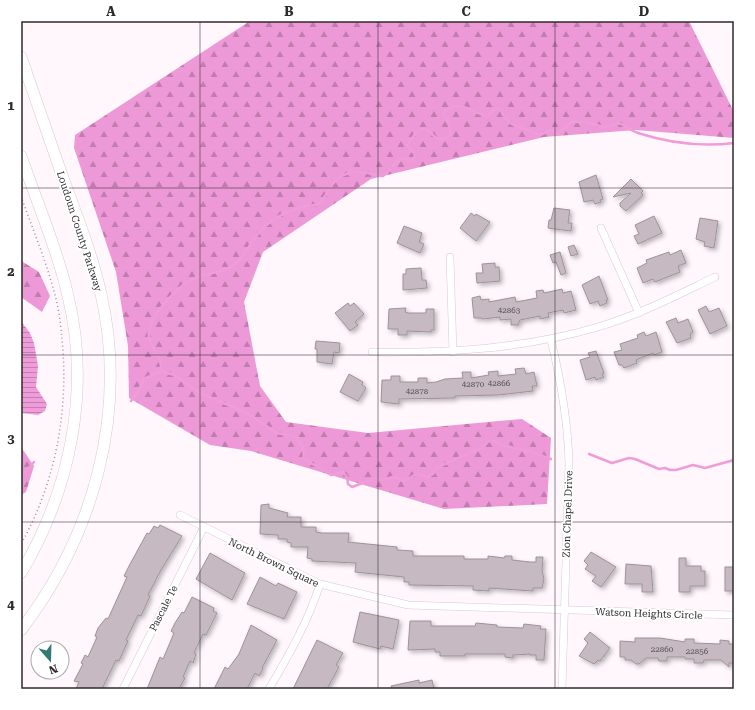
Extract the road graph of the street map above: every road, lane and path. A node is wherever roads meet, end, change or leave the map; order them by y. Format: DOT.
graph roads {
  1 [pos="21,57"];
  2 [pos="21,156"];
  3 [pos="21,196"];
  4 [pos="601,228"];
  5 [pos="450,258"];
  6 [pos="715,277"];
  7 [pos="639,313"];
  8 [pos="551,340"];
  9 [pos="372,352"];
  10 [pos="453,352"];
  11 [pos="180,515"];
  12 [pos="204,528"];
  13 [pos="21,544"];
  14 [pos="21,573"];
  15 [pos="320,584"];
  16 [pos="564,610"];
  17 [pos="734,615"];
  18 [pos="21,630"];
  19 [pos="123,689"];
  20 [pos="269,689"];
  21 [pos="562,689"];
  1 -- 18 [label="main road, Loudoun County Parkway"];
  2 -- 14 [label="main road"];
  3 -- 13 [label="path"];
  4 -- 7 [label="street"];
  5 -- 10 [label="street"];
  6 -- 7 [label="street"];
  7 -- 8 [label="street"];
  8 -- 10 [label="street"];
  8 -- 16 [label="street, Zion Chapel Drive"];
  9 -- 10 [label="street"];
  11 -- 12 [label="street, North Brown Square"];
  12 -- 15 [label="street, North Brown Square"];
  12 -- 19 [label="street, Pascale Te"];
  15 -- 16 [label="street, North Brown Square"];
  15 -- 20 [label="street"];
  16 -- 17 [label="street, Watson Heights Circle"];
  16 -- 21 [label="street, Zion Chapel Drive"];
}
